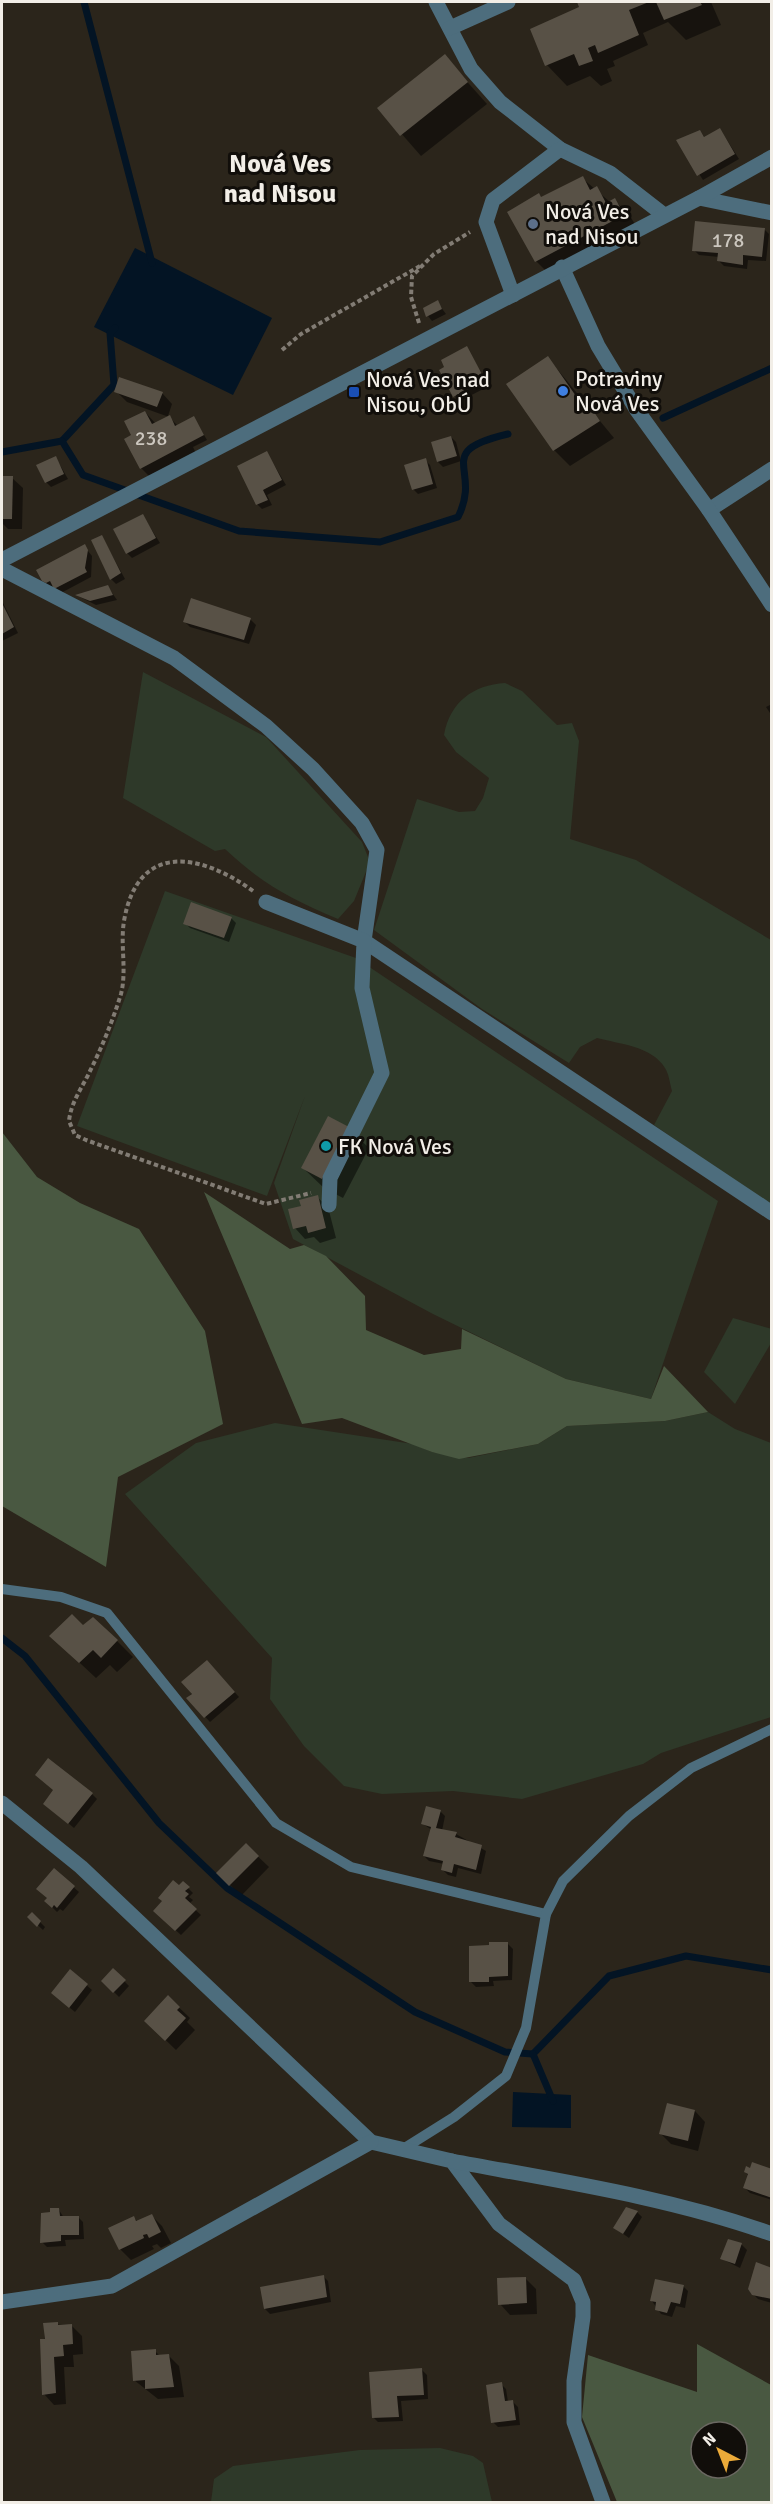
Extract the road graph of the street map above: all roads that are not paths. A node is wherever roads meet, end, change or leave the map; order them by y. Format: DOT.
graph roads {
  1 [pos="435,2"];
  2 [pos="508,2"];
  3 [pos="450,28"];
  4 [pos="560,149"];
  5 [pos="771,157"];
  6 [pos="699,198"];
  7 [pos="771,213"];
  8 [pos="664,215"];
  9 [pos="562,267"];
  10 [pos="513,295"];
  11 [pos="771,469"];
  12 [pos="710,510"];
  13 [pos="2,560"];
  14 [pos="2,569"];
  15 [pos="771,605"];
  16 [pos="266,902"];
  17 [pos="364,941"];
  18 [pos="329,1205"];
  19 [pos="771,1213"];
  20 [pos="2,1588"];
  21 [pos="771,1729"];
  22 [pos="2,1803"];
  23 [pos="546,1914"];
  24 [pos="371,2142"];
  25 [pos="403,2149"];
  26 [pos="452,2161"];
  27 [pos="771,2234"];
  28 [pos="2,2302"];
  29 [pos="603,2502"];
  1 -- 3 [label="street"];
  2 -- 3 [label="street"];
  3 -- 4 [label="street"];
  4 -- 8 [label="street"];
  4 -- 10 [label="street"];
  5 -- 6 [label="street"];
  6 -- 7 [label="street"];
  6 -- 8 [label="street"];
  8 -- 9 [label="street"];
  9 -- 10 [label="street"];
  9 -- 12 [label="street"];
  10 -- 13 [label="street"];
  11 -- 12 [label="street"];
  12 -- 15 [label="street"];
  14 -- 17 [label="street"];
  16 -- 17 [label="street"];
  17 -- 18 [label="street"];
  17 -- 19 [label="street"];
  20 -- 23 [label="lane"];
  21 -- 23 [label="lane"];
  22 -- 24 [label="street"];
  23 -- 25 [label="lane"];
  24 -- 25 [label="street"];
  24 -- 28 [label="street"];
  25 -- 26 [label="street"];
  26 -- 27 [label="street"];
  26 -- 29 [label="street"];
}
